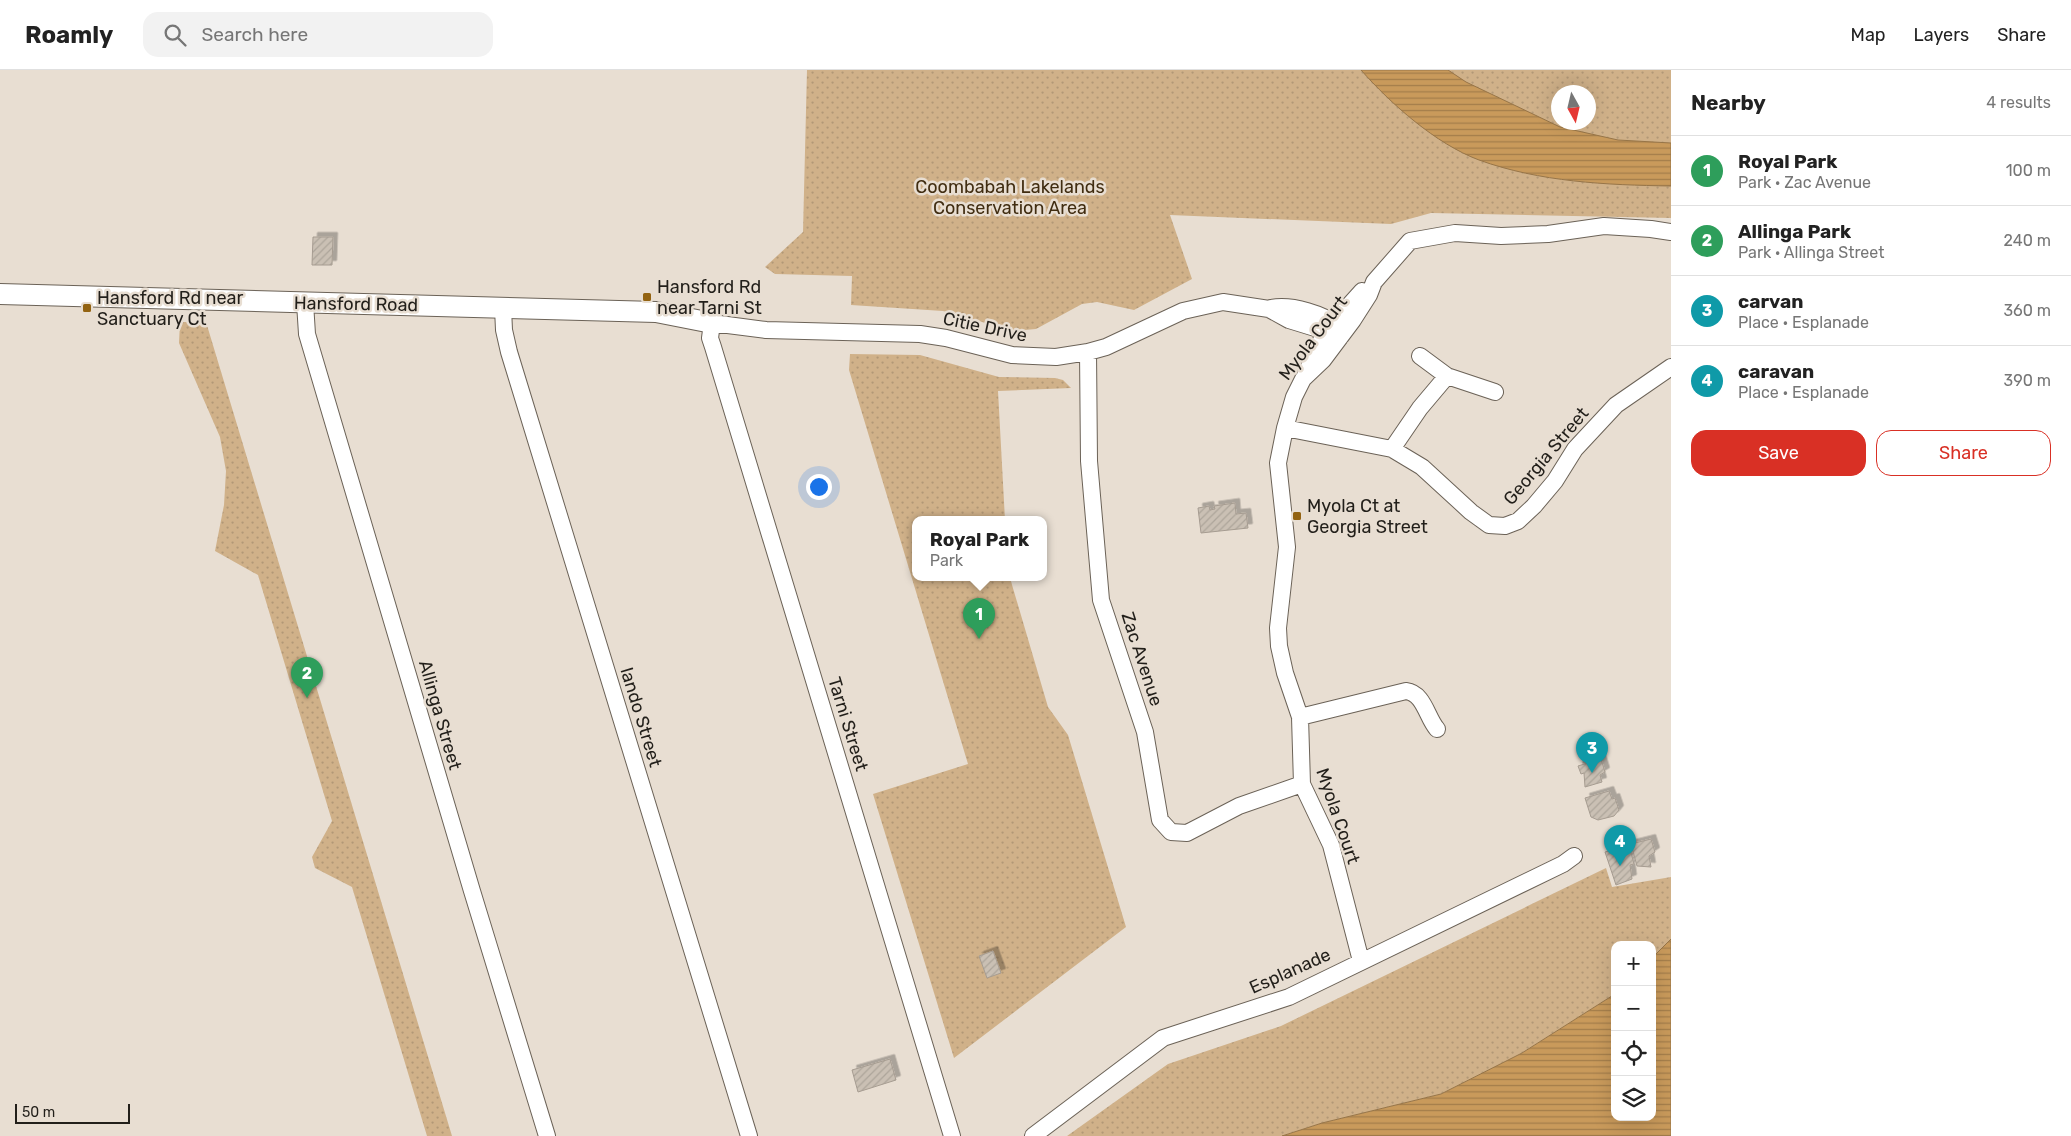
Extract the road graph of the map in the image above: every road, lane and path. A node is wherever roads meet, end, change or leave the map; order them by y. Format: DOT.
graph roads {
  1 [pos="1671,232"];
  2 [pos="0,294"];
  3 [pos="305,303"];
  4 [pos="504,308"];
  5 [pos="712,323"];
  6 [pos="1336,330"];
  7 [pos="1088,352"];
  8 [pos="1420,356"];
  9 [pos="1671,367"];
  10 [pos="1447,376"];
  11 [pos="1495,392"];
  12 [pos="1284,428"];
  13 [pos="1392,449"];
  14 [pos="1300,716"];
  15 [pos="1437,729"];
  16 [pos="1302,784"];
  17 [pos="1574,856"];
  18 [pos="1361,961"];
  19 [pos="547,1136"];
  20 [pos="749,1136"];
  21 [pos="952,1136"];
  22 [pos="1033,1136"];
  1 -- 6 [label="street, Myola Court"];
  2 -- 3 [label="street, Hansford Road"];
  3 -- 4 [label="street, Hansford Road"];
  3 -- 19 [label="street, Allinga Street"];
  4 -- 5 [label="street, Hansford Road"];
  4 -- 20 [label="street, Iando Street"];
  5 -- 7 [label="street, Citie Drive"];
  5 -- 21 [label="street, Tarni Street"];
  6 -- 7 [label="street, Citie Drive"];
  6 -- 12 [label="street, Myola Court"];
  7 -- 16 [label="street, Zac Avenue"];
  8 -- 10 [label="street"];
  9 -- 13 [label="street, Georgia Street"];
  10 -- 11 [label="street"];
  10 -- 13 [label="street"];
  12 -- 13 [label="street, Georgia Street"];
  12 -- 14 [label="street, Myola Court"];
  14 -- 15 [label="street"];
  14 -- 16 [label="street, Myola Court"];
  16 -- 18 [label="street, Myola Court"];
  17 -- 18 [label="street, Esplanade"];
  18 -- 22 [label="street, Esplanade"];
}
